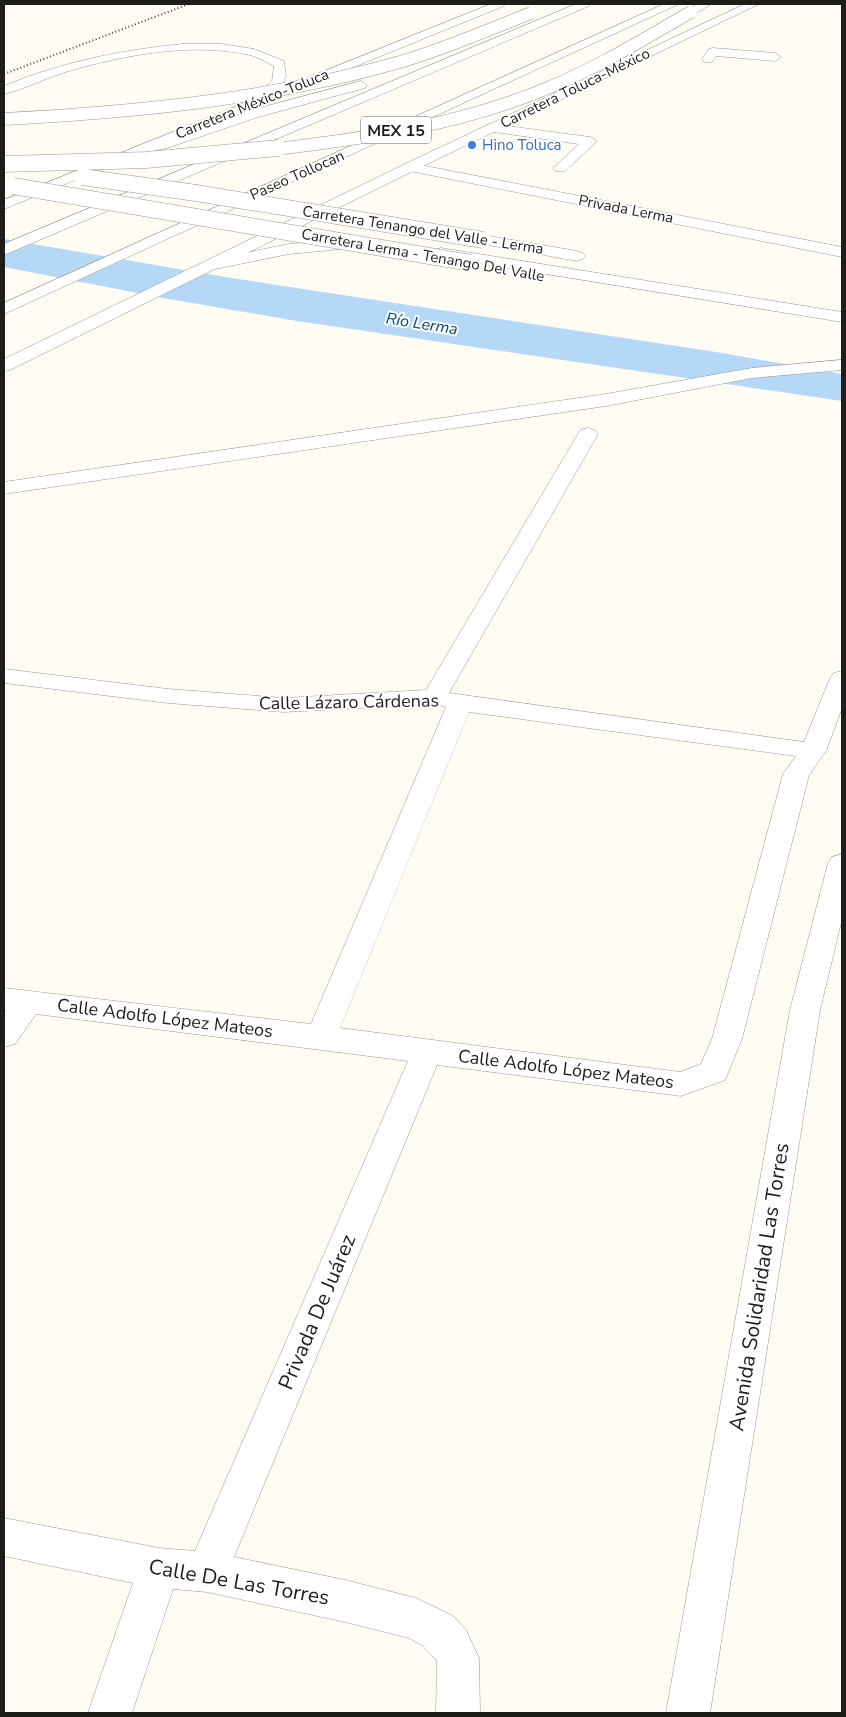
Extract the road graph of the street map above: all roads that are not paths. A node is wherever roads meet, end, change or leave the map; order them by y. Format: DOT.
graph roads {
  1 [pos="500,4"];
  2 [pos="585,4"];
  3 [pos="673,4"];
  4 [pos="705,4"];
  5 [pos="753,4"];
  6 [pos="535,11"];
  7 [pos="775,57"];
  8 [pos="708,59"];
  9 [pos="447,63"];
  10 [pos="4,90"];
  11 [pos="257,101"];
  12 [pos="4,119"];
  13 [pos="492,128"];
  14 [pos="16,150"];
  15 [pos="136,151"];
  16 [pos="4,165"];
  17 [pos="410,167"];
  18 [pos="94,168"];
  19 [pos="560,168"];
  20 [pos="7,185"];
  21 [pos="196,193"];
  22 [pos="4,205"];
  23 [pos="4,250"];
  24 [pos="842,252"];
  25 [pos="590,258"];
  26 [pos="206,267"];
  27 [pos="4,309"];
  28 [pos="842,317"];
  29 [pos="842,324"];
  30 [pos="842,365"];
  31 [pos="4,366"];
  32 [pos="588,434"];
  33 [pos="4,488"];
  34 [pos="4,676"];
  35 [pos="842,678"];
  36 [pos="447,700"];
  37 [pos="813,751"];
  38 [pos="842,863"];
  39 [pos="16,1000"];
  40 [pos="4,1036"];
  41 [pos="321,1037"];
  42 [pos="427,1052"];
  43 [pos="4,1537"];
  44 [pos="159,1568"];
  45 [pos="207,1572"];
  46 [pos="110,1713"];
  47 [pos="458,1713"];
  48 [pos="688,1713"];
  1 -- 11 [label="main road, Carretera México-Toluca"];
  2 -- 9 [label="main road, MEX 15"];
  3 -- 27 [label="main road, Paseo Tollocan / MEX 15"];
  4 -- 16 [label="main road, bridge"];
  5 -- 13 [label="main road, Carretera Toluca-México"];
  6 -- 12 [label="main road, bridge"];
  7 -- 8 [label="main road"];
  9 -- 15 [label="main road"];
  9 -- 23 [label="main road, MEX 15"];
  10 -- 11 [label="main road"];
  11 -- 15 [label="main road, Carretera México-Toluca"];
  13 -- 17 [label="main road, Carretera Toluca-México"];
  13 -- 19 [label="main road"];
  14 -- 18 [label="main road, bridge"];
  15 -- 18 [label="main road, Carretera México-Toluca, bridge"];
  16 -- 21 [label="main road, Carretera Tenango del Valle - Lerma, bridge"];
  17 -- 24 [label="main road, Privada Lerma"];
  17 -- 26 [label="main road, Carretera Toluca-México"];
  18 -- 21 [label="main road"];
  18 -- 22 [label="main road, Carretera México-Toluca, bridge"];
  20 -- 29 [label="main road, Carretera Lerma - Tenango Del Valle, bridge"];
  21 -- 25 [label="main road, Carretera Tenango del Valle - Lerma, bridge"];
  26 -- 28 [label="main road"];
  26 -- 31 [label="main road, Carretera Toluca-México"];
  30 -- 33 [label="main road"];
  32 -- 36 [label="main road"];
  34 -- 36 [label="main road, Calle Lázaro Cárdenas"];
  35 -- 37 [label="main road, Calle Adolfo López Mateos"];
  36 -- 37 [label="main road, Calle Lázaro Cárdenas"];
  36 -- 41 [label="main road"];
  37 -- 42 [label="main road, Calle Adolfo López Mateos"];
  38 -- 48 [label="main road, Avenida Solidaridad Las Torres"];
  39 -- 40 [label="main road"];
  39 -- 41 [label="main road, Calle Adolfo López Mateos"];
  41 -- 42 [label="main road, Calle Adolfo López Mateos"];
  42 -- 45 [label="main road, Privada De Juárez"];
  43 -- 44 [label="main road, Calle De Las Torres"];
  44 -- 45 [label="main road, Calle De Las Torres"];
  44 -- 46 [label="main road"];
  45 -- 47 [label="main road, Calle De Las Torres"];
}
